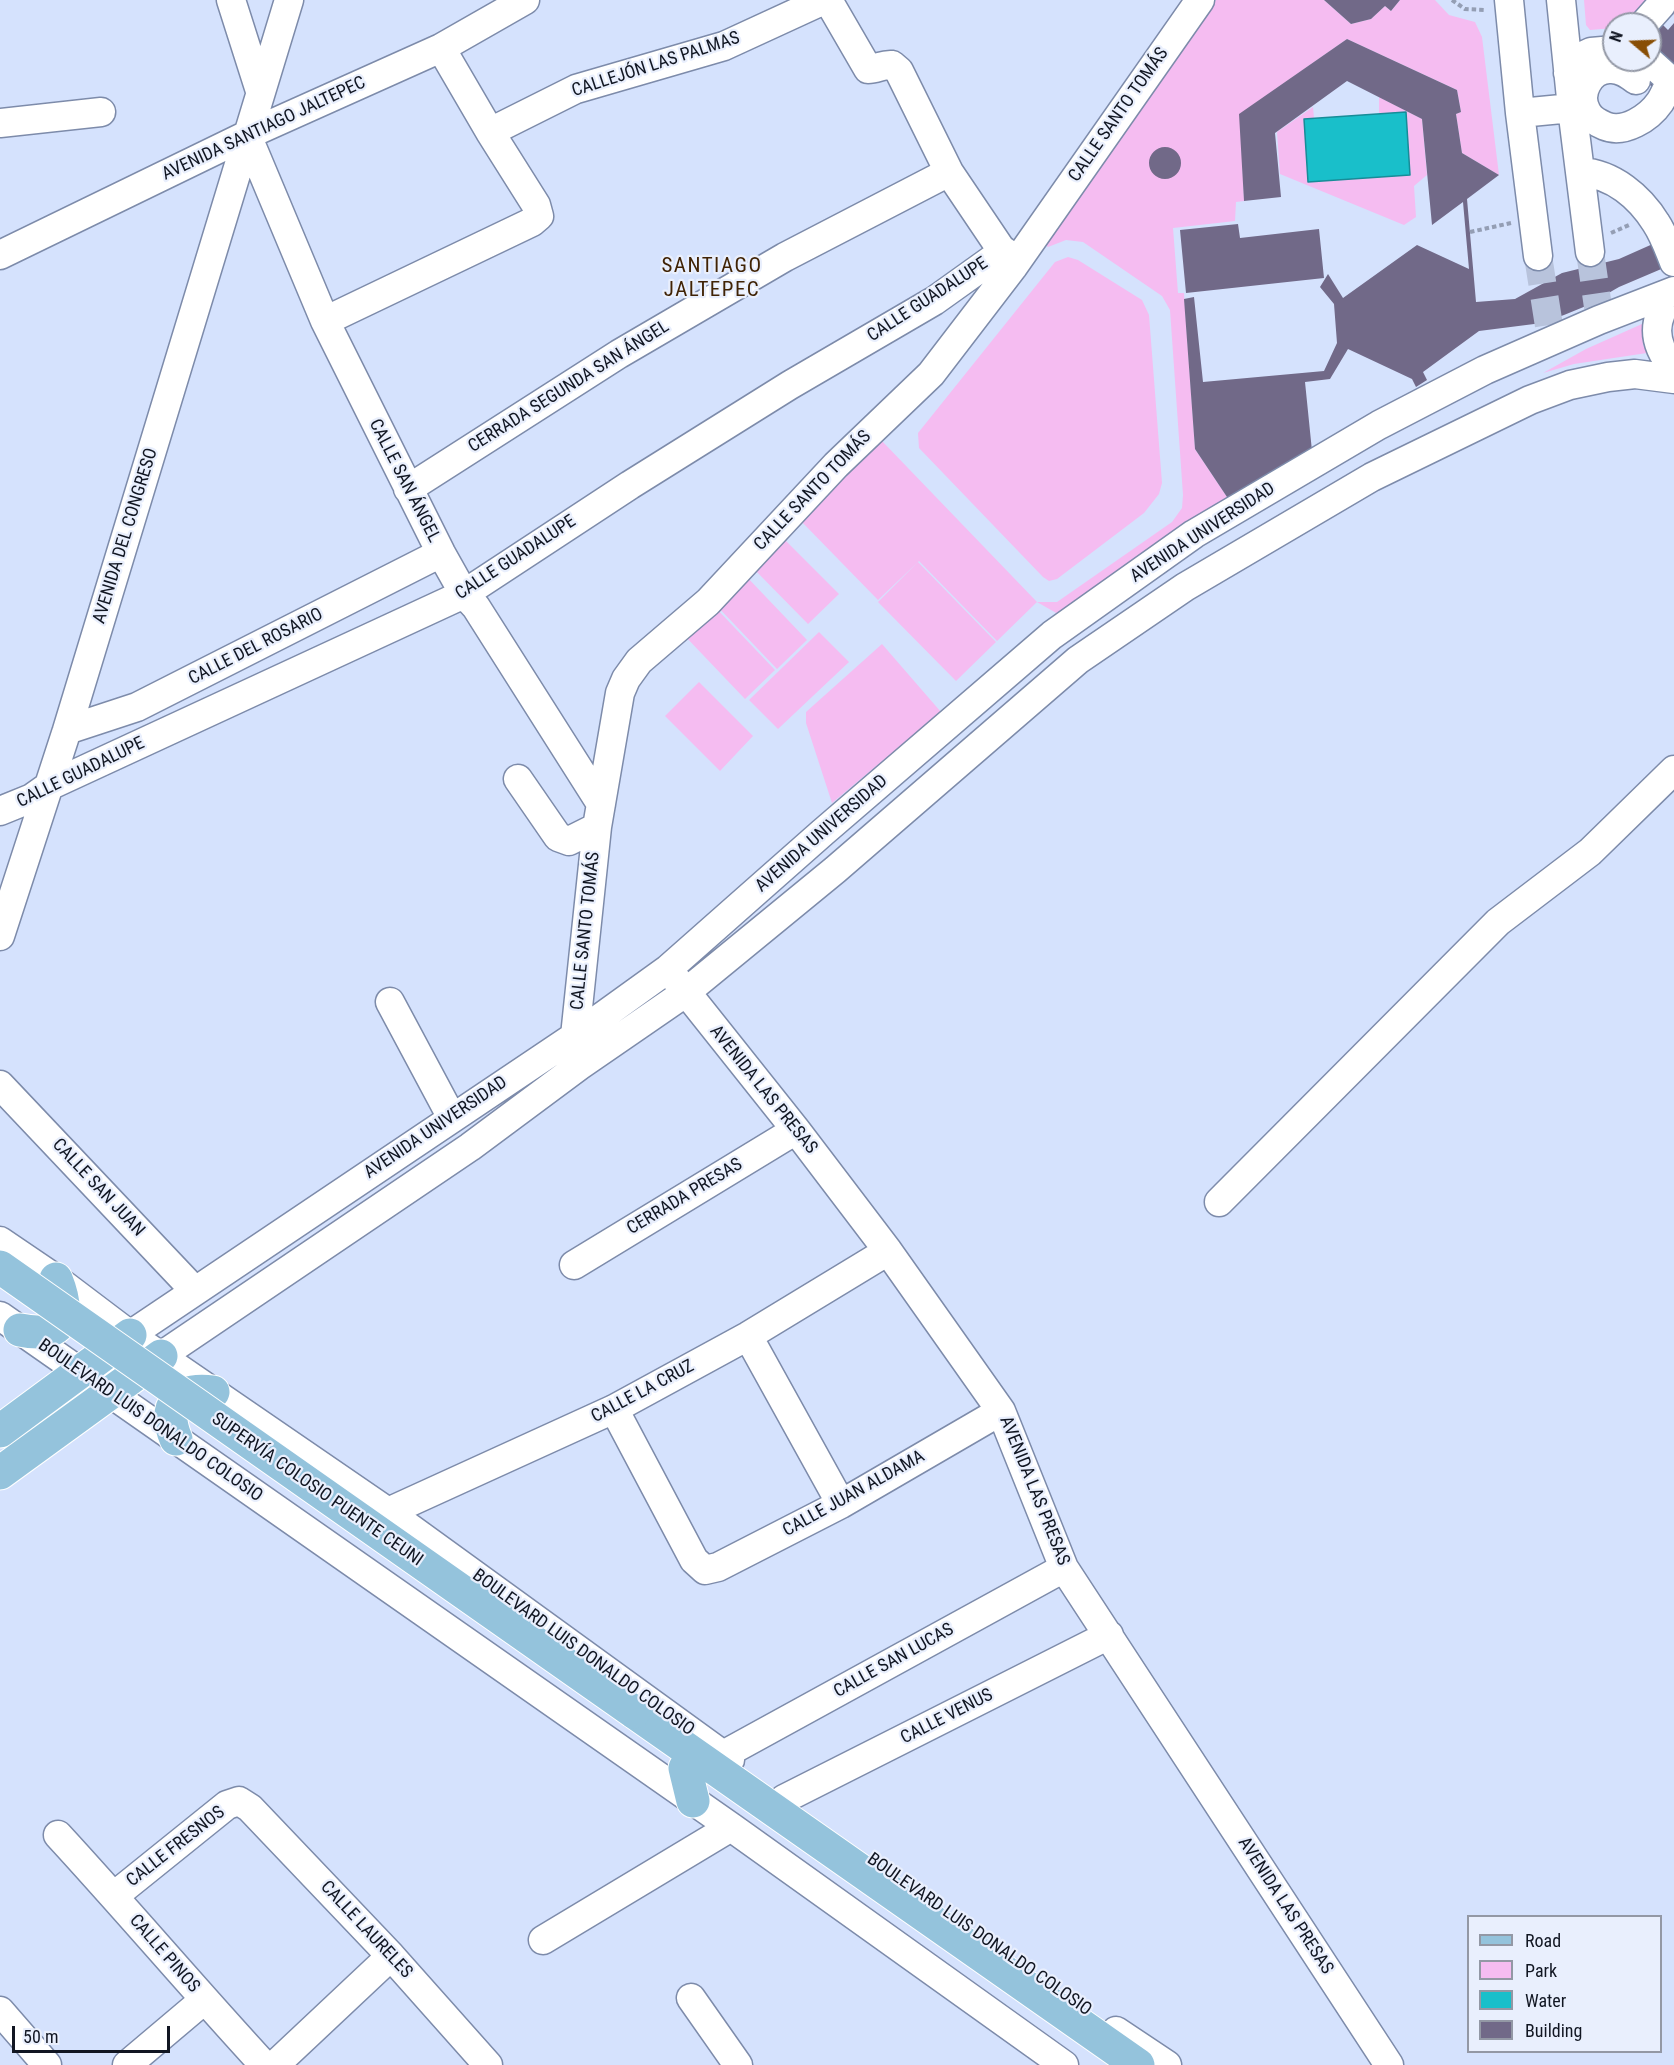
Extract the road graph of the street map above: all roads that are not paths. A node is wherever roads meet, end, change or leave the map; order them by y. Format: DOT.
graph roads {
  1 [pos="231,0"];
  2 [pos="289,0"];
  3 [pos="525,0"];
  4 [pos="826,0"];
  5 [pos="1200,0"];
  6 [pos="1561,0"];
  7 [pos="1497,5"];
  8 [pos="492,9"];
  9 [pos="1602,36"];
  10 [pos="1564,39"];
  11 [pos="441,48"];
  12 [pos="1602,51"];
  13 [pos="1642,70"];
  14 [pos="1568,73"];
  15 [pos="261,91"];
  16 [pos="1572,108"];
  17 [pos="101,112"];
  18 [pos="1520,113"];
  19 [pos="0,123"];
  20 [pos="490,132"];
  21 [pos="247,135"];
  22 [pos="949,172"];
  23 [pos="1581,172"];
  24 [pos="1601,242"];
  25 [pos="0,255"];
  26 [pos="1538,256"];
  27 [pos="1008,259"];
  28 [pos="1674,262"];
  29 [pos="1674,292"];
  30 [pos="325,321"];
  31 [pos="1674,369"];
  32 [pos="1674,379"];
  33 [pos="408,489"];
  34 [pos="441,553"];
  35 [pos="464,594"];
  36 [pos="67,730"];
  37 [pos="1674,770"];
  38 [pos="518,778"];
  39 [pos="49,786"];
  40 [pos="0,811"];
  41 [pos="599,815"];
  42 [pos="0,936"];
  43 [pos="668,969"];
  44 [pos="685,993"];
  45 [pos="390,1002"];
  46 [pos="575,1036"];
  47 [pos="0,1084"];
  48 [pos="452,1118"];
  49 [pos="796,1130"];
  50 [pos="1219,1202"];
  51 [pos="0,1241"];
  52 [pos="888,1251"];
  53 [pos="574,1265"];
  54 [pos="0,1267"];
  55 [pos="56,1279"];
  56 [pos="195,1291"];
  57 [pos="0,1295"];
  58 [pos="10,1323"];
  59 [pos="130,1335"];
  60 [pos="748,1336"];
  61 [pos="161,1356"];
  62 [pos="79,1371"];
  63 [pos="213,1392"];
  64 [pos="111,1393"];
  65 [pos="614,1409"];
  66 [pos="1001,1411"];
  67 [pos="0,1431"];
  68 [pos="176,1439"];
  69 [pos="0,1473"];
  70 [pos="841,1504"];
  71 [pos="388,1512"];
  72 [pos="1064,1568"];
  73 [pos="1109,1635"];
  74 [pos="629,1720"];
  75 [pos="701,1760"];
  76 [pos="784,1799"];
  77 [pos="693,1801"];
  78 [pos="239,1802"];
  79 [pos="731,1827"];
  80 [pos="58,1835"];
  81 [pos="114,1896"];
  82 [pos="543,1940"];
  83 [pos="392,1956"];
  84 [pos="691,1998"];
  85 [pos="204,2000"];
  86 [pos="0,2011"];
  87 [pos="47,2065"];
  88 [pos="127,2065"];
  89 [pos="264,2065"];
  90 [pos="274,2065"];
  91 [pos="488,2065"];
  92 [pos="738,2065"];
  93 [pos="1064,2065"];
  94 [pos="1110,2065"];
  95 [pos="1138,2065"];
  96 [pos="1167,2065"];
  97 [pos="1389,2065"];
  1 -- 15 [label="street"];
  2 -- 15 [label="street, AVENIDA DEL CONGRESO"];
  3 -- 8 [label="street, AVENIDA SANTIAGO JALTEPEC"];
  4 -- 20 [label="street, CALLEJÓN LAS PALMAS"];
  4 -- 22 [label="street"];
  5 -- 27 [label="street, CALLE SANTO TOMÁS"];
  6 -- 10 [label="street"];
  7 -- 18 [label="street"];
  8 -- 11 [label="street, AVENIDA SANTIAGO JALTEPEC"];
  9 -- 10 [label="street"];
  10 -- 14 [label="street"];
  11 -- 20 [label="street"];
  11 -- 21 [label="street, AVENIDA SANTIAGO JALTEPEC"];
  12 -- 14 [label="street"];
  13 -- 13 [label="street"];
  14 -- 16 [label="street"];
  15 -- 21 [label="street, AVENIDA DEL CONGRESO"];
  16 -- 18 [label="street"];
  16 -- 23 [label="street"];
  17 -- 19 [label="street"];
  18 -- 26 [label="street"];
  20 -- 30 [label="street"];
  21 -- 25 [label="street, AVENIDA SANTIAGO JALTEPEC"];
  21 -- 30 [label="street, CALLE SAN ÁNGEL"];
  21 -- 36 [label="street, AVENIDA DEL CONGRESO"];
  22 -- 27 [label="street"];
  22 -- 33 [label="street, CERRADA SEGUNDA SAN ÁNGEL"];
  23 -- 24 [label="street"];
  23 -- 28 [label="street"];
  27 -- 35 [label="street, CALLE GUADALUPE"];
  27 -- 41 [label="street, CALLE SANTO TOMÁS"];
  29 -- 31 [label="street"];
  29 -- 43 [label="street, AVENIDA UNIVERSIDAD"];
  30 -- 33 [label="street, CALLE SAN ÁNGEL"];
  32 -- 44 [label="street, AVENIDA UNIVERSIDAD"];
  33 -- 34 [label="street, CALLE SAN ÁNGEL"];
  34 -- 35 [label="street, CALLE SAN ÁNGEL"];
  34 -- 36 [label="street, CALLE DEL ROSARIO"];
  35 -- 39 [label="street, CALLE GUADALUPE"];
  35 -- 41 [label="street, CALLE SAN ÁNGEL"];
  36 -- 39 [label="street, AVENIDA DEL CONGRESO"];
  37 -- 50 [label="street"];
  38 -- 41 [label="street"];
  39 -- 40 [label="street, CALLE GUADALUPE"];
  39 -- 42 [label="street, AVENIDA DEL CONGRESO"];
  41 -- 46 [label="street, CALLE SANTO TOMÁS"];
  43 -- 44 [label="street, AVENIDA LAS PRESAS"];
  43 -- 46 [label="street, AVENIDA UNIVERSIDAD"];
  44 -- 49 [label="street, AVENIDA LAS PRESAS"];
  44 -- 61 [label="street, AVENIDA UNIVERSIDAD"];
  45 -- 48 [label="street"];
  46 -- 48 [label="street, AVENIDA UNIVERSIDAD"];
  47 -- 56 [label="street, CALLE SAN JUAN"];
  48 -- 56 [label="street, AVENIDA UNIVERSIDAD"];
  49 -- 52 [label="street, AVENIDA LAS PRESAS"];
  49 -- 53 [label="street, CERRADA PRESAS"];
  51 -- 55 [label="street, BOULEVARD LUIS DONALDO COLOSIO"];
  52 -- 60 [label="street, CALLE LA CRUZ"];
  52 -- 66 [label="street, AVENIDA LAS PRESAS"];
  54 -- 74 [label="main road, SUPERVÍA COLOSIO PUENTE CEUNI, bridge"];
  55 -- 58 [label="main road"];
  55 -- 59 [label="street, BOULEVARD LUIS DONALDO COLOSIO"];
  56 -- 59 [label="street, AVENIDA UNIVERSIDAD"];
  57 -- 74 [label="main road, SUPERVÍA COLOSIO PUENTE CEUNI"];
  58 -- 62 [label="street, BOULEVARD LUIS DONALDO COLOSIO"];
  59 -- 61 [label="street, BOULEVARD LUIS DONALDO COLOSIO"];
  59 -- 62 [label="main road, AVENIDA UNIVERSIDAD"];
  60 -- 65 [label="street, CALLE LA CRUZ"];
  60 -- 70 [label="street"];
  61 -- 63 [label="street, BOULEVARD LUIS DONALDO COLOSIO"];
  61 -- 64 [label="main road, AVENIDA UNIVERSIDAD"];
  62 -- 64 [label="street, BOULEVARD LUIS DONALDO COLOSIO"];
  62 -- 67 [label="main road, AVENIDA UNIVERSIDAD"];
  63 -- 68 [label="main road"];
  63 -- 71 [label="street, BOULEVARD LUIS DONALDO COLOSIO"];
  64 -- 68 [label="street, BOULEVARD LUIS DONALDO COLOSIO"];
  64 -- 69 [label="main road, AVENIDA UNIVERSIDAD"];
  65 -- 70 [label="street, CALLE JUAN ALDAMA"];
  65 -- 71 [label="street, CALLE LA CRUZ"];
  66 -- 70 [label="street, CALLE JUAN ALDAMA"];
  66 -- 72 [label="street, AVENIDA LAS PRESAS"];
  68 -- 77 [label="street, BOULEVARD LUIS DONALDO COLOSIO"];
  71 -- 75 [label="street, BOULEVARD LUIS DONALDO COLOSIO"];
  72 -- 73 [label="street, AVENIDA LAS PRESAS"];
  72 -- 75 [label="street, CALLE SAN LUCAS"];
  73 -- 76 [label="street, CALLE VENUS"];
  73 -- 97 [label="street, AVENIDA LAS PRESAS"];
  74 -- 75 [label="main road"];
  75 -- 76 [label="street, BOULEVARD LUIS DONALDO COLOSIO"];
  75 -- 77 [label="main road"];
  75 -- 94 [label="main road"];
  75 -- 95 [label="main road"];
  76 -- 96 [label="street, BOULEVARD LUIS DONALDO COLOSIO"];
  77 -- 79 [label="street, BOULEVARD LUIS DONALDO COLOSIO"];
  78 -- 81 [label="street, CALLE FRESNOS"];
  78 -- 83 [label="street, CALLE LAURELES"];
  79 -- 82 [label="street"];
  79 -- 93 [label="street, BOULEVARD LUIS DONALDO COLOSIO"];
  80 -- 81 [label="street, CALLE PINOS"];
  81 -- 85 [label="street, CALLE PINOS"];
  83 -- 90 [label="street"];
  83 -- 91 [label="street, CALLE LAURELES"];
  84 -- 92 [label="street"];
  85 -- 88 [label="street"];
  85 -- 89 [label="street, CALLE PINOS"];
  86 -- 87 [label="street"];
}
